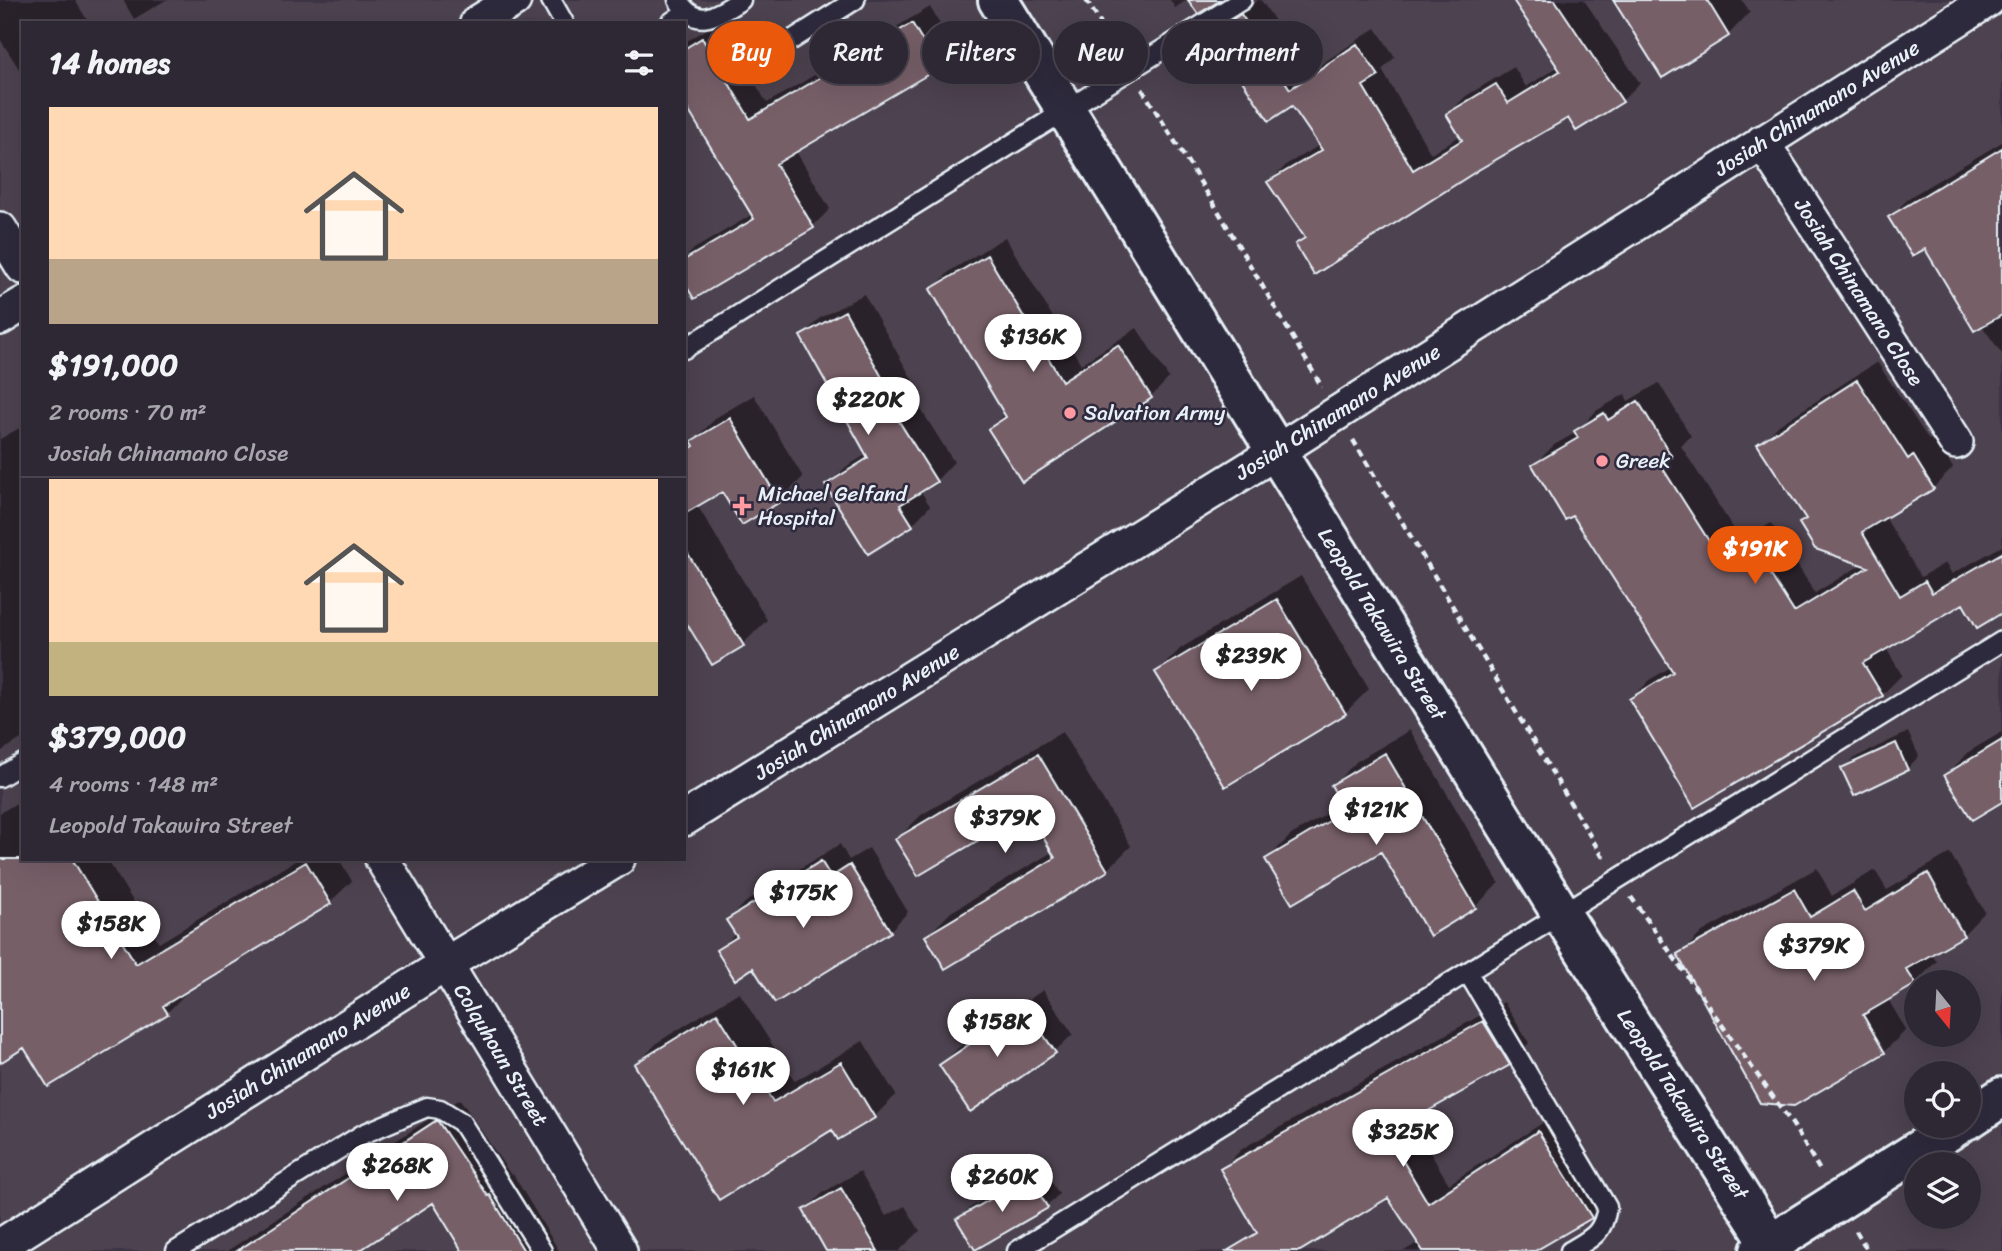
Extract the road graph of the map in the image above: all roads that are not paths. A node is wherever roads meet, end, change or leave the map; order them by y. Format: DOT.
graph roads {
  1 [pos="514,0"];
  2 [pos="551,0"];
  3 [pos="741,0"];
  4 [pos="855,0"];
  5 [pos="998,0"];
  6 [pos="1242,0"];
  7 [pos="1988,0"];
  8 [pos="682,6"];
  9 [pos="480,21"];
  10 [pos="563,21"];
  11 [pos="671,21"];
  12 [pos="795,38"];
  13 [pos="1066,110"];
  14 [pos="1762,142"];
  15 [pos="0,229"];
  16 [pos="21,264"];
  17 [pos="21,305"];
  18 [pos="0,318"];
  19 [pos="686,348"];
  20 [pos="1956,442"];
  21 [pos="1276,452"];
  22 [pos="2002,641"];
  23 [pos="21,764"];
  24 [pos="0,777"];
  25 [pos="686,818"];
  26 [pos="383,861"];
  27 [pos="615,861"];
  28 [pos="1562,915"];
  29 [pos="446,964"];
  30 [pos="1468,973"];
  31 [pos="2002,1097"];
  32 [pos="1981,1110"];
  33 [pos="1938,1138"];
  34 [pos="0,1246"];
  35 [pos="1772,1249"];
  36 [pos="176,1251"];
  37 [pos="542,1251"];
  38 [pos="620,1251"];
  39 [pos="1017,1251"];
  40 [pos="1570,1251"];
  1 -- 9 [label="street"];
  2 -- 10 [label="lane"];
  3 -- 8 [label="lane"];
  4 -- 12 [label="lane"];
  5 -- 13 [label="main road, Leopold Takawira Street"];
  6 -- 13 [label="lane"];
  7 -- 14 [label="street, Josiah Chinamano Avenue"];
  8 -- 11 [label="lane"];
  13 -- 19 [label="lane"];
  13 -- 21 [label="main road, Leopold Takawira Street"];
  14 -- 20 [label="street, Josiah Chinamano Close"];
  14 -- 21 [label="street, Josiah Chinamano Avenue"];
  15 -- 16 [label="street"];
  17 -- 18 [label="street"];
  21 -- 25 [label="street, Josiah Chinamano Avenue"];
  21 -- 28 [label="main road, Leopold Takawira Street"];
  22 -- 28 [label="lane"];
  23 -- 24 [label="lane"];
  26 -- 29 [label="street, Colquhoun Street"];
  27 -- 29 [label="street, Josiah Chinamano Avenue"];
  28 -- 30 [label="lane"];
  28 -- 35 [label="main road, Leopold Takawira Street"];
  29 -- 34 [label="street, Josiah Chinamano Avenue"];
  29 -- 38 [label="street, Colquhoun Street"];
  30 -- 39 [label="lane"];
  30 -- 40 [label="lane"];
  31 -- 32 [label="main road"];
  33 -- 35 [label="main road"];
  36 -- 37 [label="lane"];
}
